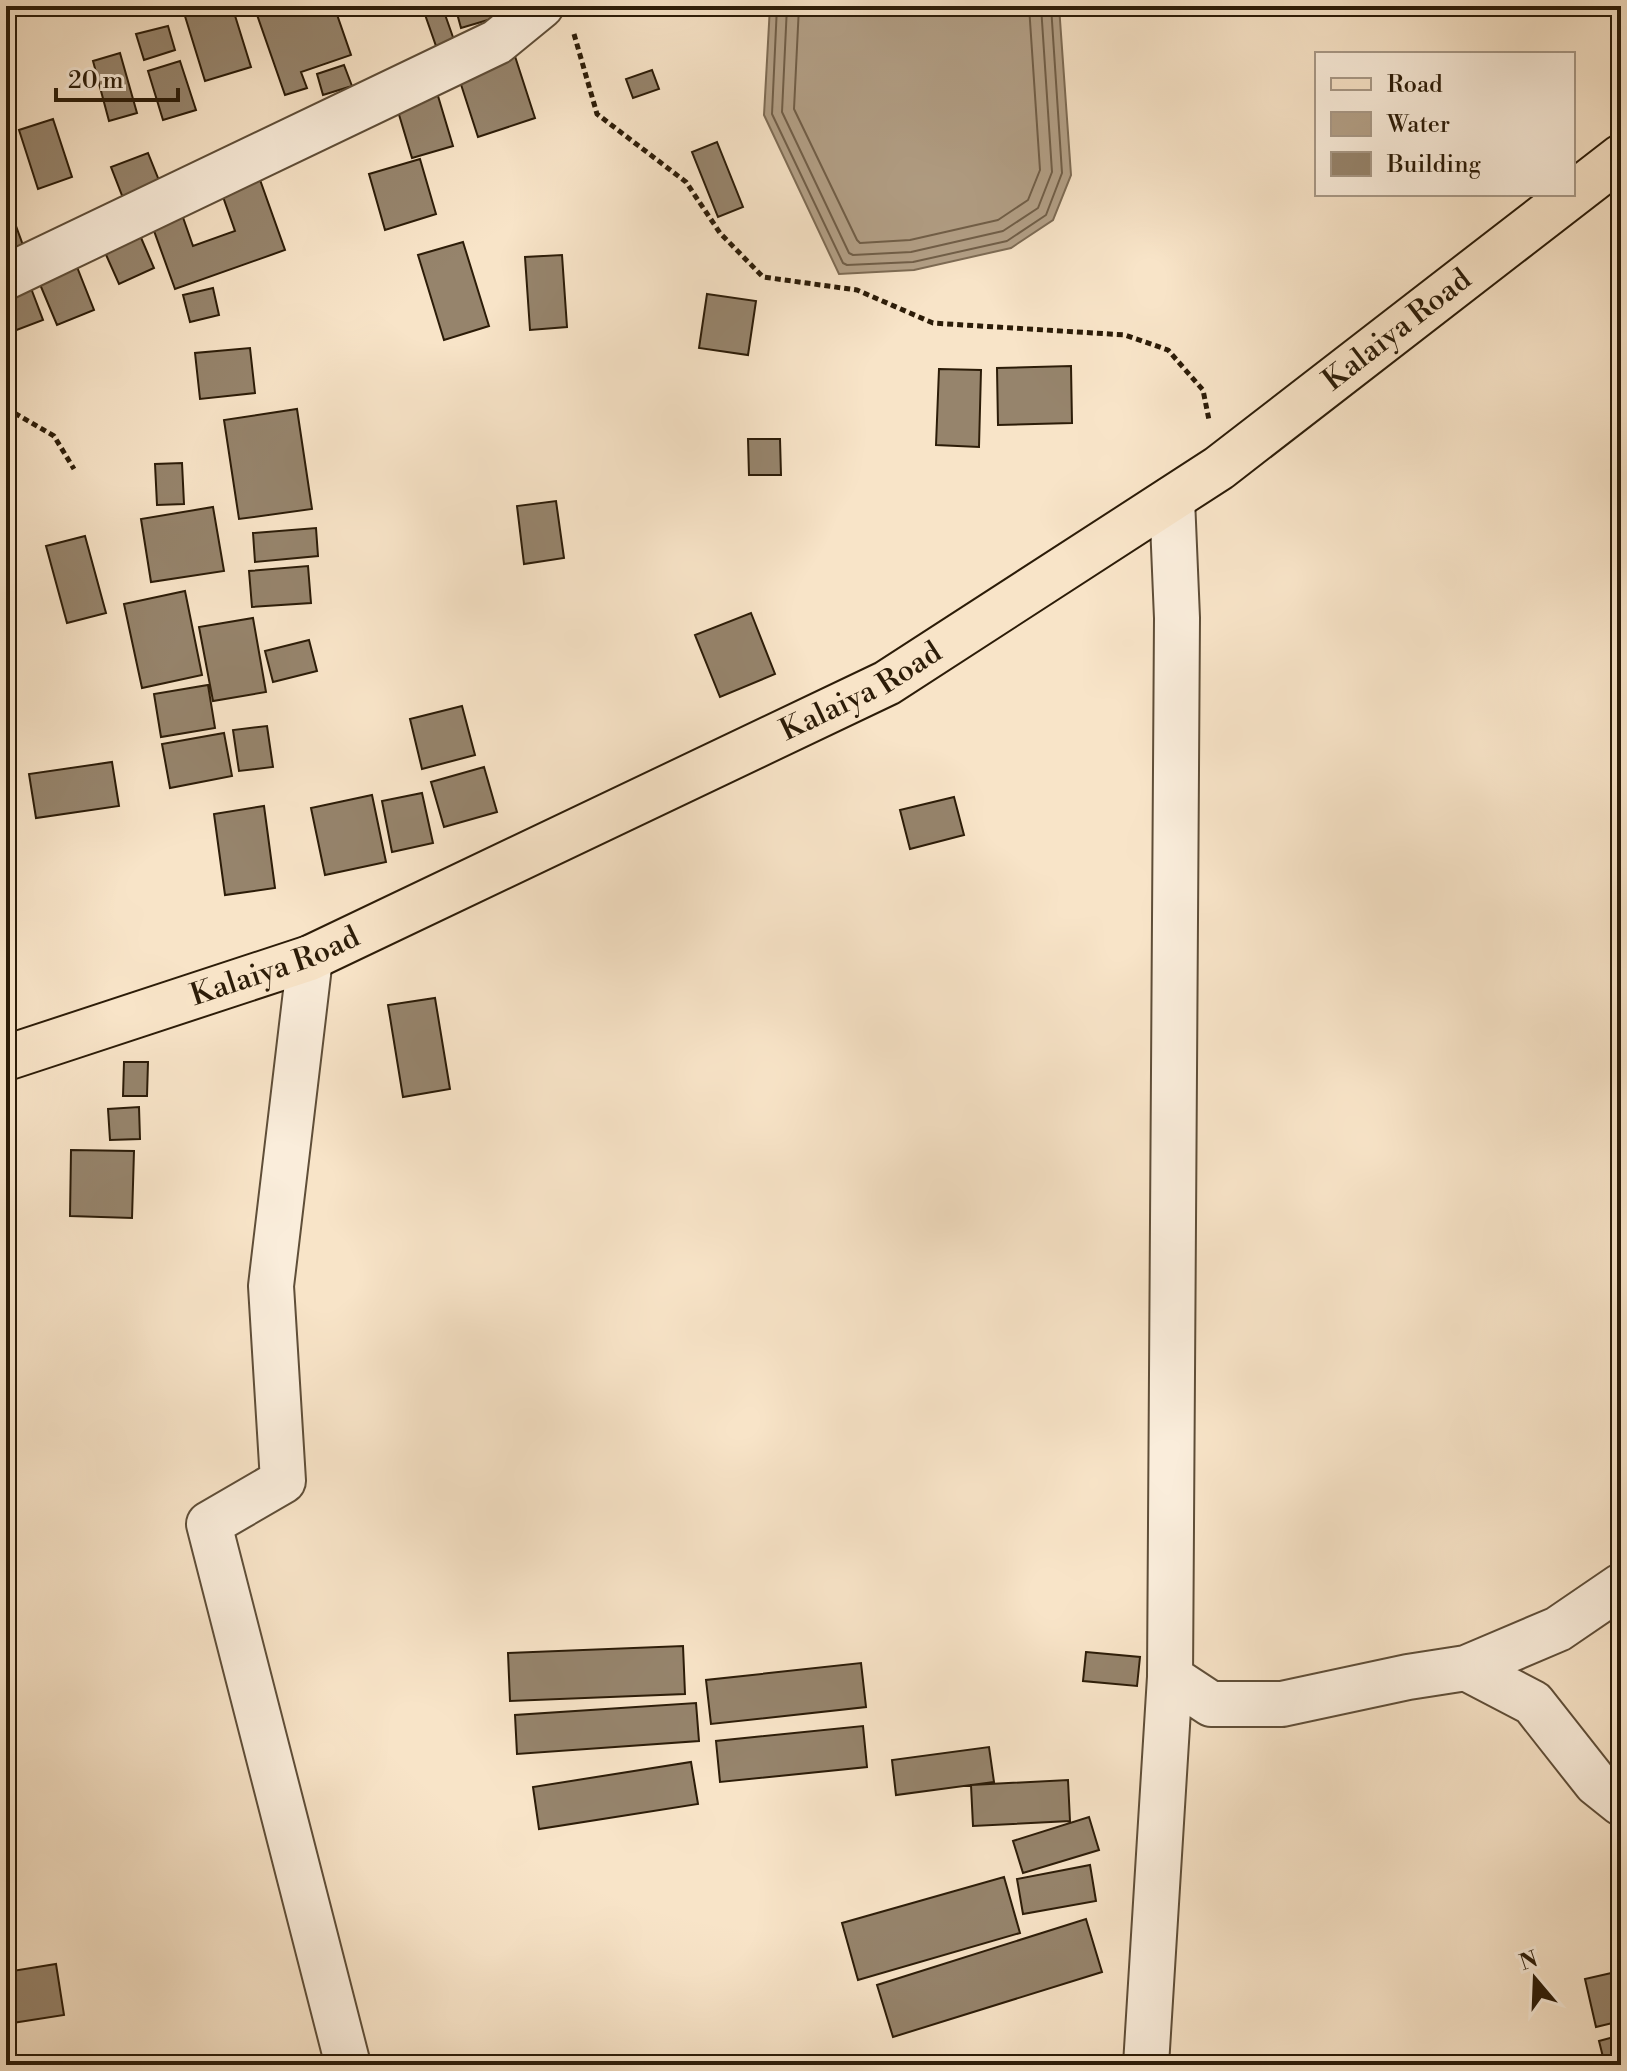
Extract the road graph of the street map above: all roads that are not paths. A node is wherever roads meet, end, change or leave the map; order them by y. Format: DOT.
graph roads {
  1 [pos="556,15"];
  2 [pos="1621,157"];
  3 [pos="1575,193"];
  4 [pos="1571,196"];
  5 [pos="6,277"];
  6 [pos="1172,499"];
  7 [pos="310,958"];
  8 [pos="6,1058"];
  9 [pos="1621,1586"];
  10 [pos="1466,1668"];
  11 [pos="1170,1677"];
  12 [pos="1621,1803"];
  13 [pos="348,2065"];
  14 [pos="1146,2065"];
  1 -- 5 [label="street"];
  2 -- 3 [label="main road, Kalaiya Road"];
  4 -- 6 [label="main road, Kalaiya Road"];
  6 -- 7 [label="main road, Kalaiya Road"];
  6 -- 11 [label="street"];
  7 -- 8 [label="main road, Kalaiya Road"];
  7 -- 13 [label="street"];
  9 -- 10 [label="street"];
  10 -- 11 [label="street"];
  10 -- 12 [label="street"];
  11 -- 14 [label="street"];
}
